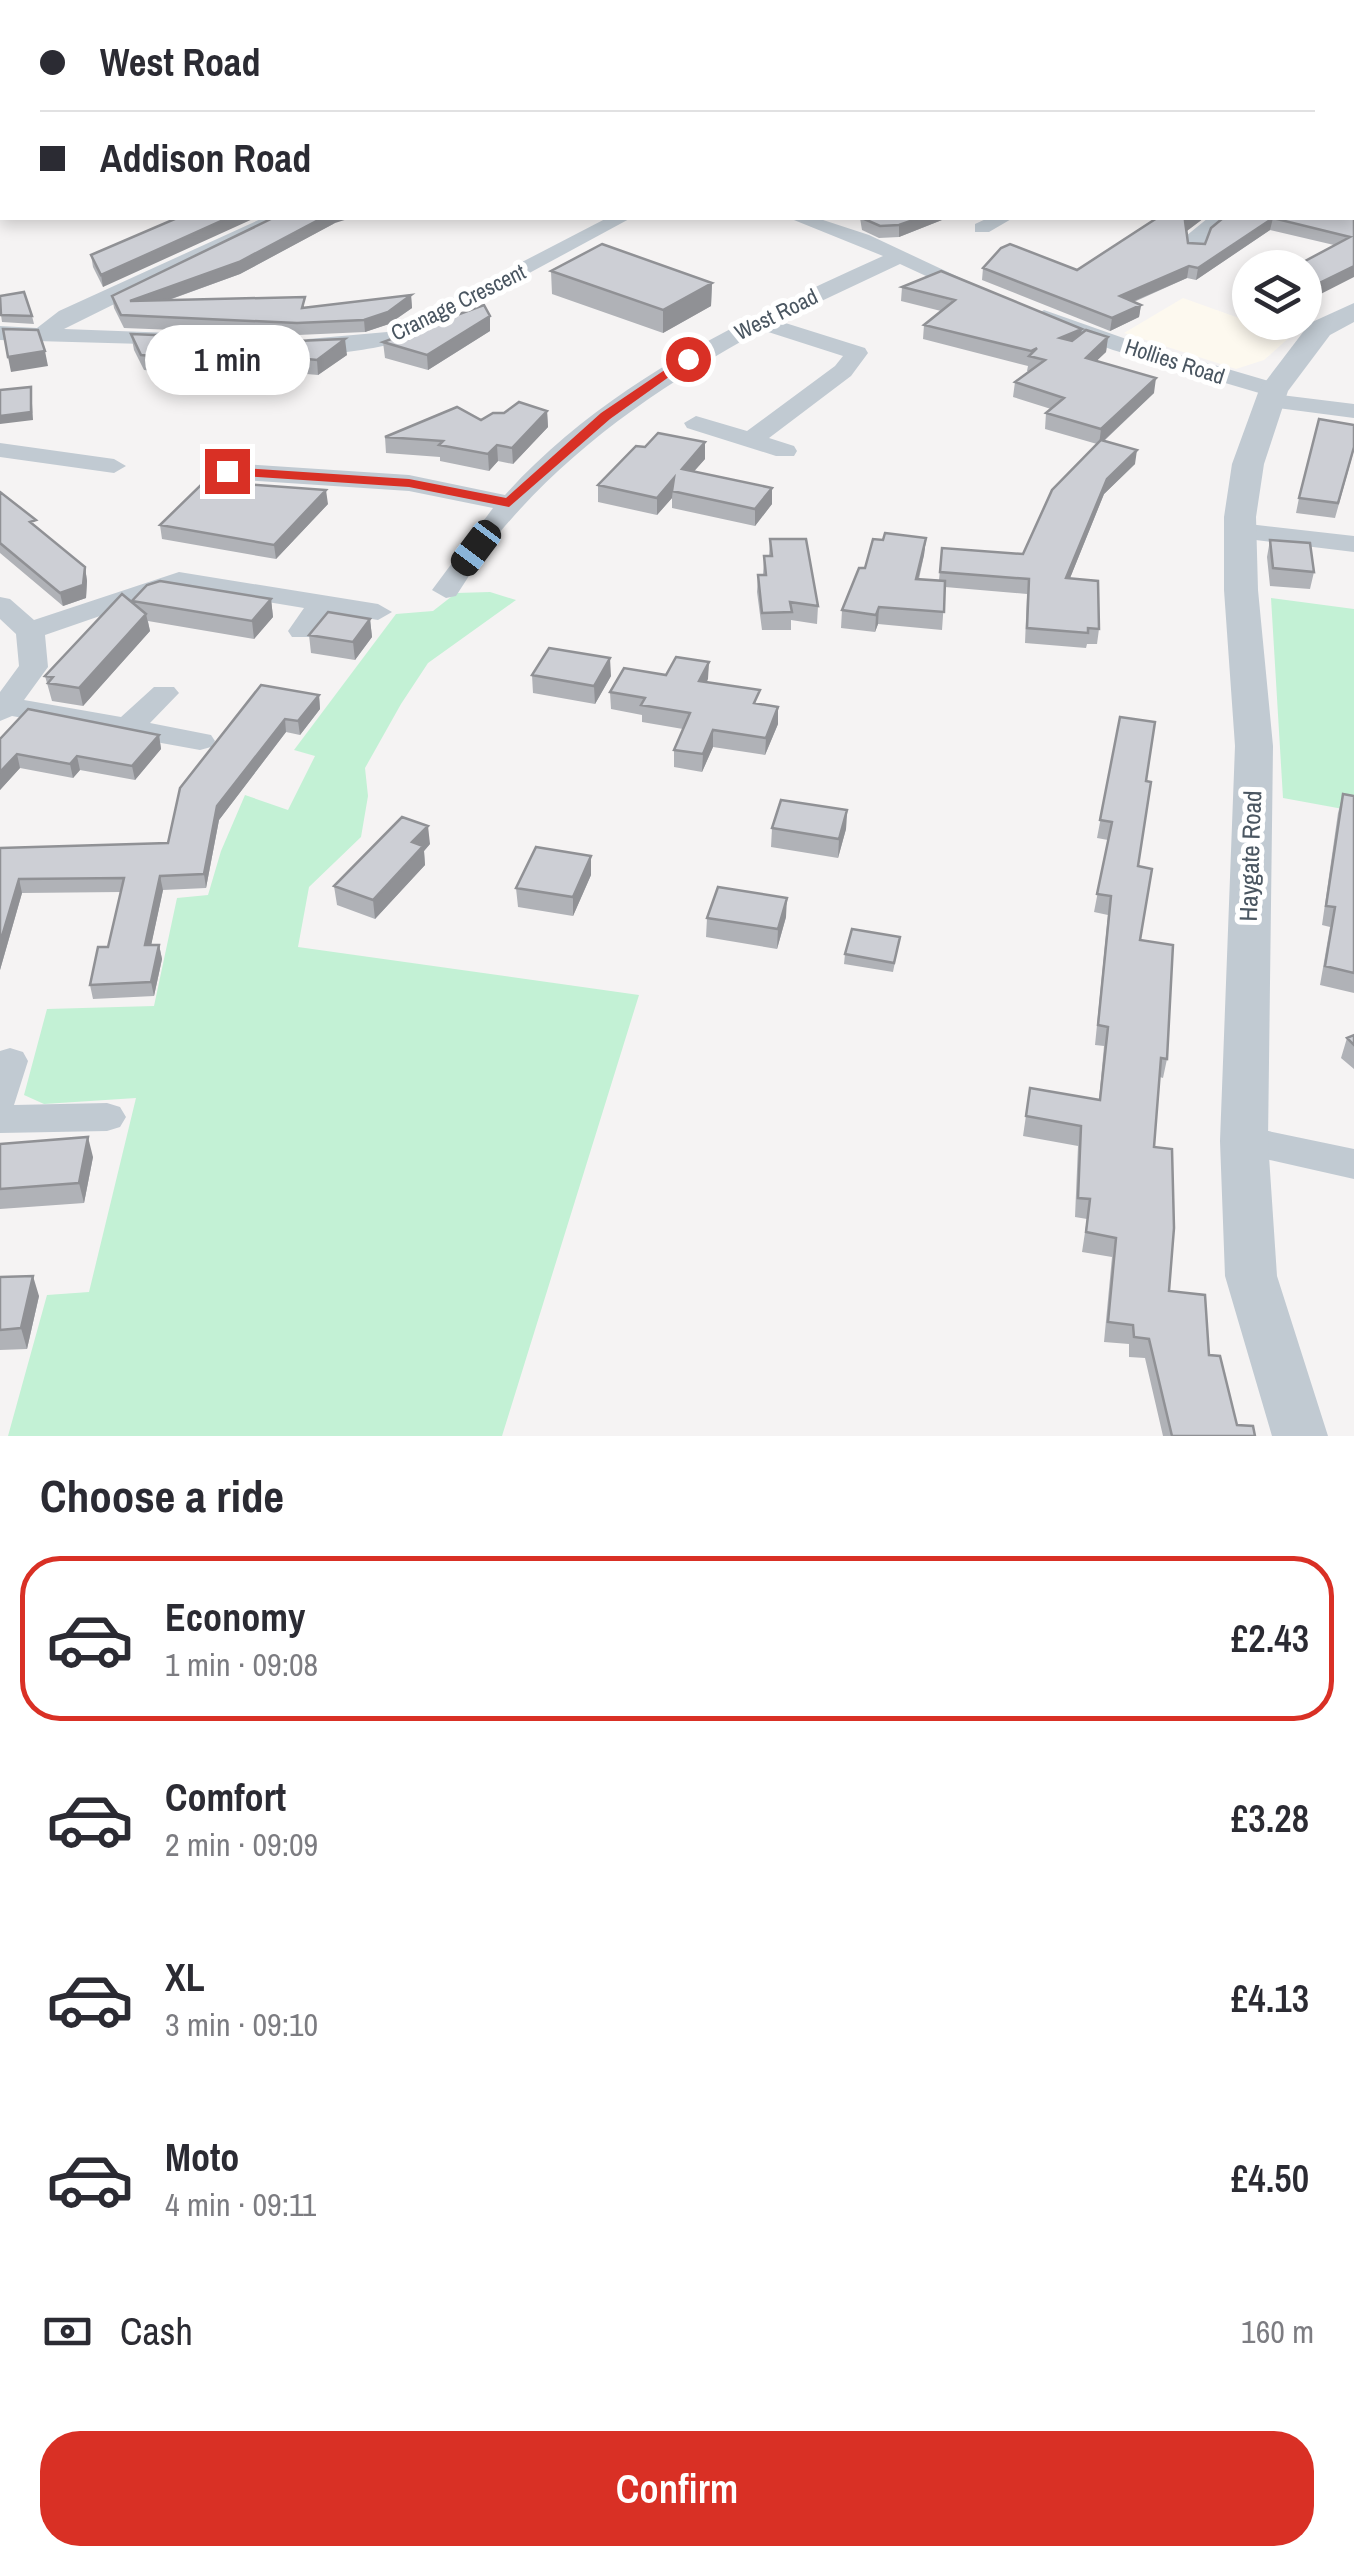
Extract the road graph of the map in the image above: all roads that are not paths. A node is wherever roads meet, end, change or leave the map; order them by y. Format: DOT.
graph roads {
  1 [pos="274,220"];
  2 [pos="617,220"];
  3 [pos="804,220"];
  4 [pos="999,220"];
  5 [pos="1217,220"];
  6 [pos="982,228"];
  7 [pos="1196,248"];
  8 [pos="900,256"];
  9 [pos="1354,310"];
  10 [pos="756,321"];
  11 [pos="43,334"];
  12 [pos="3,336"];
  13 [pos="881,337"];
  14 [pos="200,341"];
  15 [pos="278,345"];
  16 [pos="857,352"];
  17 [pos="1272,396"];
  18 [pos="1354,411"];
  19 [pos="696,423"];
  20 [pos="752,439"];
  21 [pos="0,450"];
  22 [pos="786,451"];
  23 [pos="114,466"];
  24 [pos="227,471"];
  25 [pos="509,503"];
  26 [pos="1240,531"];
  27 [pos="1354,544"];
  28 [pos="446,590"];
  29 [pos="322,604"];
  30 [pos="0,605"];
  31 [pos="378,612"];
  32 [pos="30,631"];
  33 [pos="302,631"];
  34 [pos="164,692"];
  35 [pos="4,709"];
  36 [pos="130,726"];
  37 [pos="200,741"];
  38 [pos="107,1118"];
  39 [pos="0,1119"];
  40 [pos="1244,1141"];
  41 [pos="1354,1164"];
  42 [pos="1300,1436"];
  1 -- 11 [label="street"];
  2 -- 15 [label="street, Cranage Crescent"];
  3 -- 8 [label="street, Hollies Road"];
  4 -- 6 [label="street"];
  5 -- 7 [label="street"];
  8 -- 10 [label="street, West Road"];
  8 -- 17 [label="street, Hollies Road"];
  9 -- 17 [label="street, Haygate Road"];
  10 -- 16 [label="street"];
  10 -- 25 [label="street, West Road"];
  11 -- 12 [label="street"];
  11 -- 14 [label="street"];
  13 -- 16 [label="street"];
  16 -- 20 [label="street"];
  17 -- 18 [label="street, Hollies Road"];
  17 -- 26 [label="street, Haygate Road"];
  19 -- 20 [label="street"];
  20 -- 22 [label="street"];
  21 -- 23 [label="street"];
  24 -- 25 [label="street"];
  25 -- 28 [label="street, West Road"];
  26 -- 27 [label="street"];
  26 -- 40 [label="street, Haygate Road"];
  29 -- 31 [label="street"];
  29 -- 32 [label="street"];
  29 -- 33 [label="street"];
  30 -- 32 [label="street"];
  32 -- 35 [label="street"];
  34 -- 36 [label="street"];
  35 -- 36 [label="street"];
  36 -- 37 [label="street"];
  38 -- 39 [label="street"];
  40 -- 41 [label="street"];
  40 -- 42 [label="street, Haygate Road"];
}
